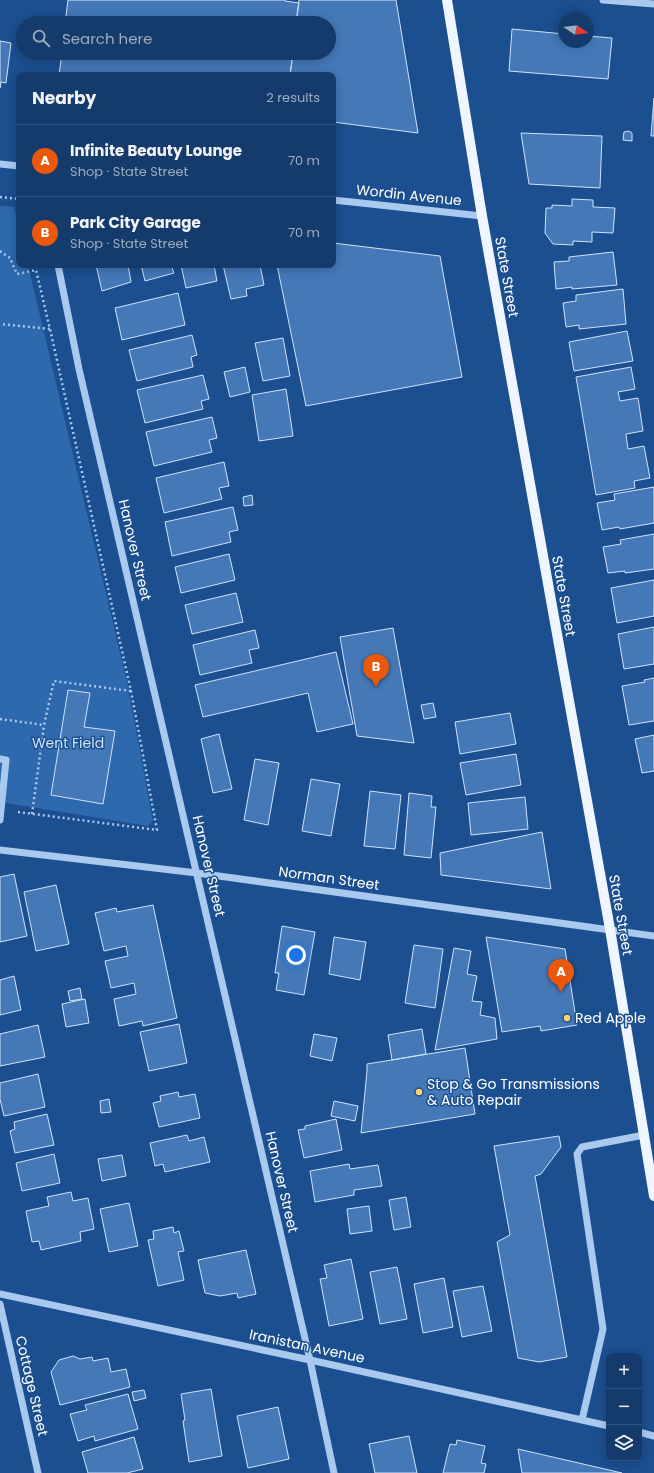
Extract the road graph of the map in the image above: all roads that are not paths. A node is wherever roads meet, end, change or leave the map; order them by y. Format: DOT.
graph roads {
  1 [pos="447,0"];
  2 [pos="603,0"];
  3 [pos="654,4"];
  4 [pos="0,164"];
  5 [pos="16,166"];
  6 [pos="336,200"];
  7 [pos="482,216"];
  8 [pos="59,268"];
  9 [pos="0,759"];
  10 [pos="0,820"];
  11 [pos="0,850"];
  12 [pos="198,873"];
  13 [pos="610,929"];
  14 [pos="654,936"];
  15 [pos="644,1135"];
  16 [pos="654,1190"];
  17 [pos="0,1294"];
  18 [pos="0,1304"];
  19 [pos="310,1360"];
  20 [pos="582,1420"];
  21 [pos="606,1425"];
  22 [pos="642,1433"];
  23 [pos="654,1436"];
  24 [pos="38,1473"];
  25 [pos="334,1473"];
  1 -- 7 [label="main road, State Street"];
  2 -- 3 [label="street"];
  4 -- 5 [label="street"];
  6 -- 7 [label="street, Wordin Avenue"];
  7 -- 13 [label="main road, State Street"];
  8 -- 12 [label="street, Hanover Street"];
  9 -- 10 [label="street"];
  11 -- 12 [label="street, Norman Street"];
  12 -- 13 [label="street, Norman Street"];
  12 -- 19 [label="street, Hanover Street"];
  13 -- 14 [label="street, Norman Street"];
  13 -- 15 [label="main road, State Street"];
  15 -- 16 [label="main road, State Street"];
  15 -- 20 [label="street"];
  17 -- 19 [label="street, Iranistan Avenue"];
  18 -- 24 [label="street, Cottage Street"];
  19 -- 20 [label="street, Iranistan Avenue"];
  19 -- 25 [label="street, Hanover Street"];
  20 -- 21 [label="street, Iranistan Avenue"];
  22 -- 23 [label="street"];
}
